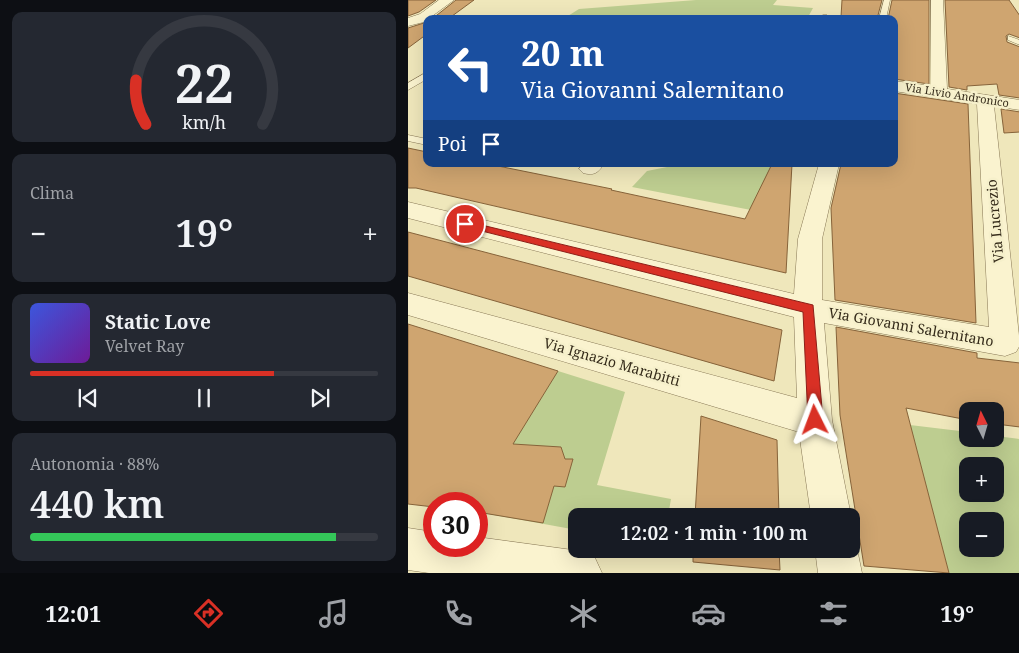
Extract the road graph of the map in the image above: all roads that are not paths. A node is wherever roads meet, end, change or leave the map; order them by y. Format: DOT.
graph roads {
  1 [pos="448,0"];
  2 [pos="887,0"];
  3 [pos="937,0"];
  4 [pos="426,15"];
  5 [pos="883,15"];
  6 [pos="1011,38"];
  7 [pos="1020,43"];
  8 [pos="423,78"];
  9 [pos="408,87"];
  10 [pos="898,87"];
  11 [pos="939,92"];
  12 [pos="985,99"];
  13 [pos="1020,105"];
  14 [pos="408,129"];
  15 [pos="423,131"];
  16 [pos="408,138"];
  17 [pos="423,141"];
  18 [pos="827,167"];
  19 [pos="408,210"];
  20 [pos="408,304"];
  21 [pos="1011,305"];
  22 [pos="808,309"];
  23 [pos="1005,343"];
  24 [pos="815,420"];
  25 [pos="830,508"];
  26 [pos="408,549"];
  27 [pos="838,558"];
  28 [pos="580,573"];
  29 [pos="840,573"];
  1 -- 4 [label="street"];
  2 -- 5 [label="lane"];
  3 -- 11 [label="street"];
  6 -- 7 [label="lane"];
  8 -- 9 [label="lane"];
  10 -- 11 [label="street, Via Livio Andronico"];
  11 -- 12 [label="street, Via Livio Andronico"];
  12 -- 13 [label="street, Via Livio Andronico"];
  12 -- 21 [label="street, Via Lucrezio"];
  14 -- 15 [label="lane"];
  16 -- 17 [label="lane"];
  18 -- 22 [label="street"];
  19 -- 22 [label="street, Via Giovanni Salernitano"];
  20 -- 24 [label="street, Via Ignazio Marabitti"];
  21 -- 23 [label="street, Via Lucrezio"];
  22 -- 23 [label="street, Via Giovanni Salernitano"];
  22 -- 24 [label="street"];
  24 -- 25 [label="street"];
  26 -- 28 [label="street"];
  27 -- 29 [label="street"];
}
